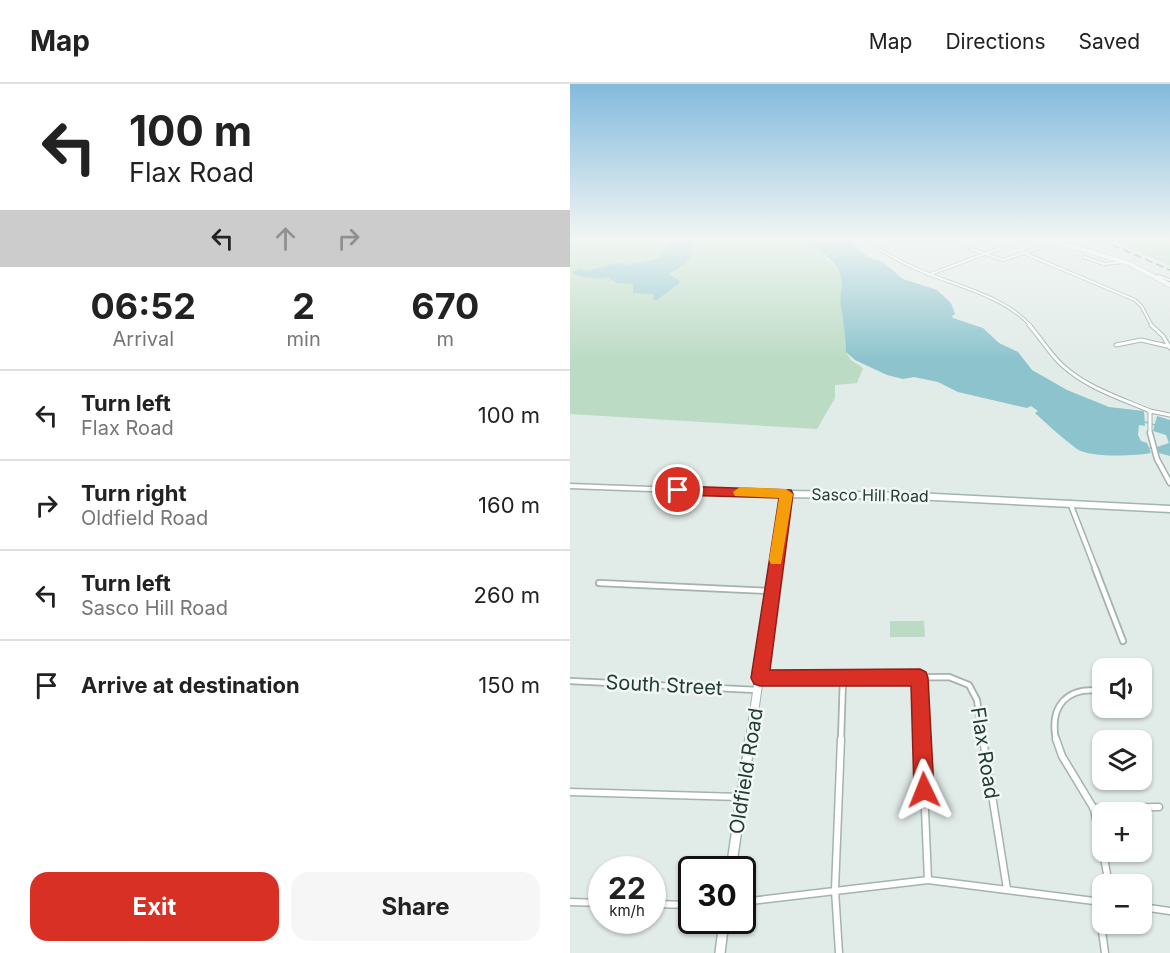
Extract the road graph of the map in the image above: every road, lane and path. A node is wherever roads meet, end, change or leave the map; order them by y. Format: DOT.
graph roads {
  1 [pos="945,281"];
  2 [pos="1089,281"];
  3 [pos="1116,345"];
  4 [pos="1169,347"];
  5 [pos="1150,411"];
  6 [pos="1170,415"];
  7 [pos="1170,483"];
  8 [pos="570,486"];
  9 [pos="786,494"];
  10 [pos="1069,503"];
  11 [pos="1170,508"];
  12 [pos="599,583"];
  13 [pos="772,591"];
  14 [pos="1123,641"];
  15 [pos="760,678"];
  16 [pos="843,678"];
  17 [pos="920,678"];
  18 [pos="570,681"];
  19 [pos="1092,689"];
  20 [pos="758,690"];
  21 [pos="570,792"];
  22 [pos="741,798"];
  23 [pos="1092,805"];
  24 [pos="1152,807"];
  25 [pos="1159,807"];
  26 [pos="733,856"];
  27 [pos="928,880"];
  28 [pos="1007,889"];
  29 [pos="835,890"];
  30 [pos="756,900"];
  31 [pos="1092,901"];
  32 [pos="570,902"];
  33 [pos="588,903"];
  34 [pos="1152,908"];
  35 [pos="1170,911"];
  36 [pos="722,934"];
  37 [pos="1103,934"];
  38 [pos="720,953"];
  39 [pos="839,953"];
  40 [pos="1105,953"];
  1 -- 5 [label="street"];
  2 -- 4 [label="street"];
  3 -- 4 [label="street"];
  5 -- 6 [label="street"];
  5 -- 7 [label="street"];
  8 -- 9 [label="street, Sasco Hill Road"];
  9 -- 10 [label="street, Sasco Hill Road"];
  9 -- 13 [label="street, Oldfield Road"];
  10 -- 11 [label="street, Sasco Hill Road"];
  10 -- 14 [label="street"];
  12 -- 13 [label="street"];
  13 -- 15 [label="street, Oldfield Road"];
  15 -- 16 [label="street, Flax Road"];
  15 -- 20 [label="street, Oldfield Road"];
  16 -- 17 [label="street, Flax Road"];
  16 -- 29 [label="street"];
  17 -- 27 [label="street"];
  17 -- 28 [label="street, Flax Road"];
  18 -- 20 [label="street, South Street"];
  19 -- 23 [label="street"];
  20 -- 22 [label="street, Oldfield Road"];
  21 -- 22 [label="street"];
  22 -- 26 [label="street, Oldfield Road"];
  24 -- 25 [label="street"];
  27 -- 28 [label="street"];
  27 -- 29 [label="street"];
  28 -- 31 [label="street"];
  29 -- 30 [label="street"];
  29 -- 39 [label="street"];
  32 -- 33 [label="street"];
  34 -- 35 [label="street"];
  36 -- 38 [label="street"];
  37 -- 40 [label="street"];
}
